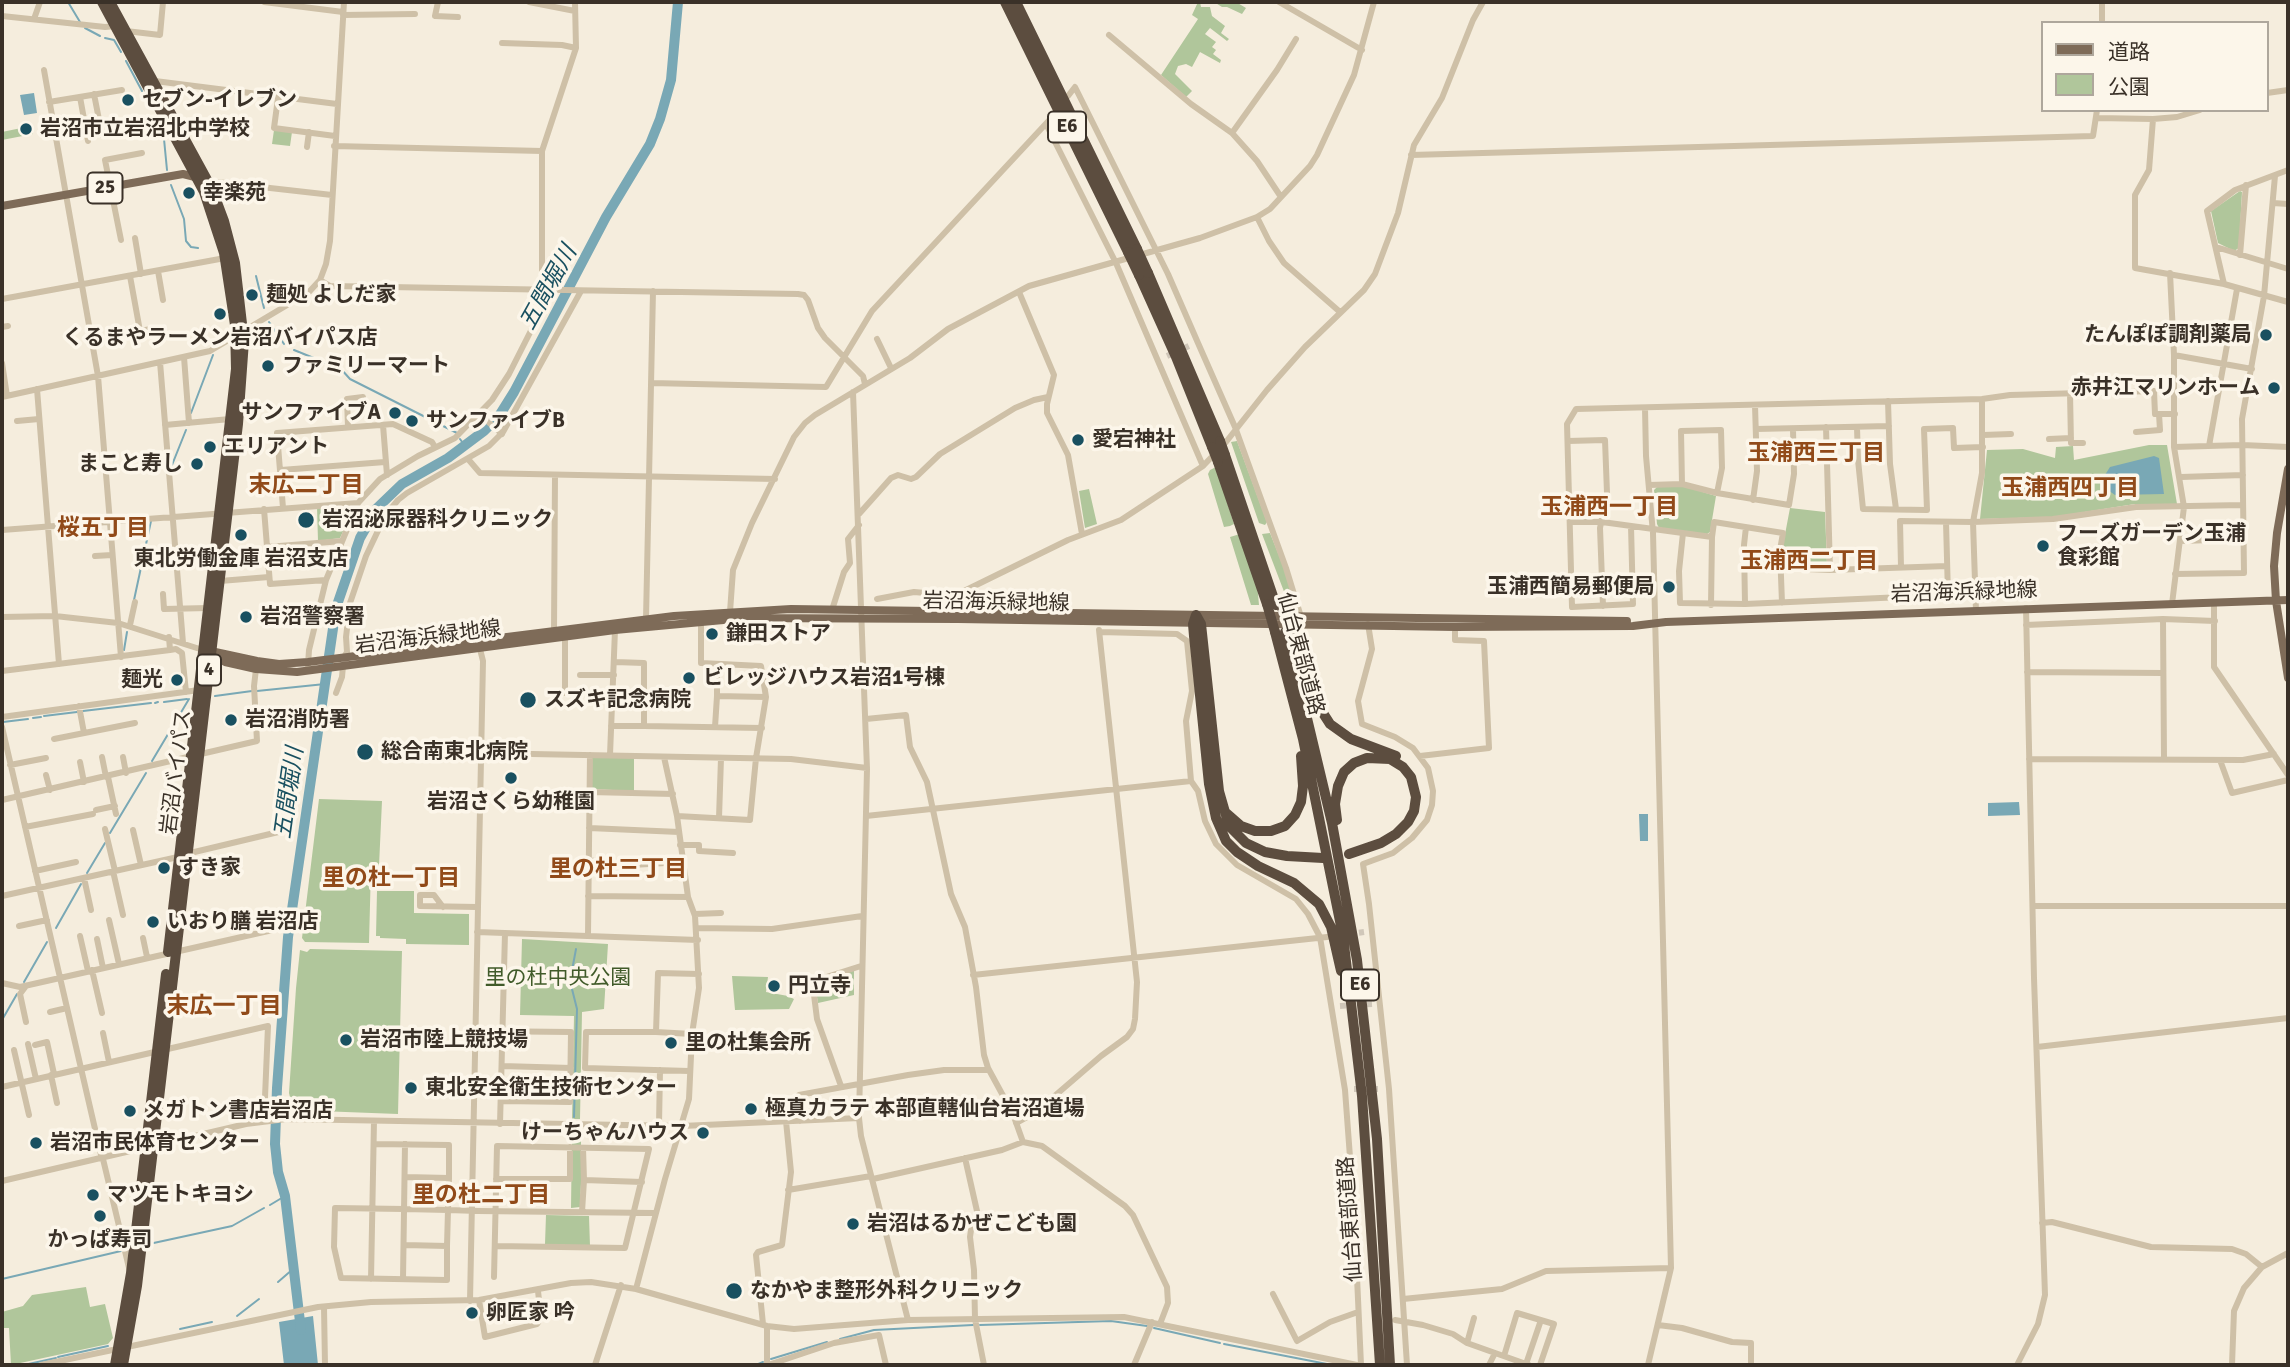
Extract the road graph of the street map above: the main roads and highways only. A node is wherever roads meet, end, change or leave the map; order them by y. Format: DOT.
graph roads {
  1 [pos="102,2"];
  2 [pos="110,2"];
  3 [pos="1005,2"];
  4 [pos="1016,2"];
  5 [pos="202,179"];
  6 [pos="2,206"];
  7 [pos="1133,251"];
  8 [pos="240,333"];
  9 [pos="1221,458"];
  10 [pos="2288,469"];
  11 [pos="224,513"];
  12 [pos="2288,600"];
  13 [pos="2276,601"];
  14 [pos="1275,605"];
  15 [pos="862,614"];
  16 [pos="701,617"];
  17 [pos="1197,621"];
  18 [pos="1368,621"];
  19 [pos="1654,622"];
  20 [pos="1284,633"];
  21 [pos="478,645"];
  22 [pos="208,652"];
  23 [pos="2287,660"];
  24 [pos="311,666"];
  25 [pos="2288,678"];
  26 [pos="195,756"];
  27 [pos="1223,809"];
  28 [pos="1220,827"];
  29 [pos="1364,1013"];
  30 [pos="1358,1093"];
  31 [pos="149,1147"];
  32 [pos="1384,1346"];
  33 [pos="124,1348"];
  34 [pos="115,1365"];
  35 [pos="123,1365"];
  36 [pos="1380,1365"];
  37 [pos="1390,1365"];
  1 -- 5 [label="highway, 岩沼バイパス / 4"];
  2 -- 5 [label="highway, 岩沼バイパス / 4"];
  3 -- 7 [label="highway, 仙台東部道路 / E6"];
  4 -- 7 [label="highway, 仙台東部道路 / E6"];
  5 -- 6 [label="main road, 25"];
  5 -- 8 [label="highway, 岩沼バイパス / 4"];
  5 -- 8 [label="highway, 岩沼バイパス / 4"];
  7 -- 9 [label="highway, 仙台東部道路 / E6, bridge"];
  8 -- 11 [label="highway, 岩沼バイパス / 4"];
  8 -- 11 [label="highway, 岩沼バイパス / 4"];
  9 -- 14 [label="highway, 仙台東部道路 / E6"];
  9 -- 14 [label="highway, 仙台東部道路 / E6"];
  10 -- 13 [label="main road"];
  11 -- 22 [label="highway, 岩沼バイパス / 4"];
  11 -- 22 [label="highway, 岩沼バイパス / 4"];
  12 -- 13 [label="main road, 岩沼海浜緑地線"];
  13 -- 19 [label="main road, 岩沼海浜緑地線"];
  13 -- 23 [label="main road"];
  14 -- 20 [label="highway, 仙台東部道路 / E6"];
  15 -- 16 [label="main road, 岩沼海浜緑地線"];
  15 -- 16 [label="main road, 岩沼海浜緑地線"];
  15 -- 17 [label="main road, 岩沼海浜緑地線"];
  16 -- 21 [label="main road, 岩沼海浜緑地線"];
  16 -- 21 [label="main road, 岩沼海浜緑地線"];
  17 -- 18 [label="main road, 岩沼海浜緑地線"];
  17 -- 18 [label="main road, 岩沼海浜緑地線"];
  17 -- 27 [label="highway"];
  17 -- 28 [label="highway"];
  18 -- 19 [label="main road, 岩沼海浜緑地線"];
  18 -- 19 [label="main road, 岩沼海浜緑地線"];
  20 -- 27 [label="highway"];
  20 -- 29 [label="highway, 仙台東部道路 / E6"];
  20 -- 29 [label="highway"];
  20 -- 30 [label="highway, 仙台東部道路 / E6"];
  21 -- 24 [label="main road, 岩沼海浜緑地線"];
  22 -- 24 [label="main road"];
  22 -- 24 [label="main road"];
  22 -- 26 [label="highway, 岩沼バイパス / 4"];
  22 -- 26 [label="highway, 岩沼バイパス / 4"];
  23 -- 25 [label="main road"];
  26 -- 31 [label="highway, 岩沼バイパス / 4"];
  27 -- 28 [label="highway"];
  28 -- 30 [label="highway"];
  29 -- 32 [label="highway, 仙台東部道路 / E6"];
  30 -- 32 [label="highway, 仙台東部道路 / E6"];
  31 -- 33 [label="highway, 岩沼バイパス / 4"];
  31 -- 33 [label="highway, 岩沼バイパス / 4"];
  32 -- 36 [label="highway, 仙台東部道路 / E6"];
  32 -- 37 [label="highway, 仙台東部道路 / E6"];
  33 -- 34 [label="highway, 岩沼バイパス / 4"];
  33 -- 35 [label="highway, 岩沼バイパス / 4"];
}
